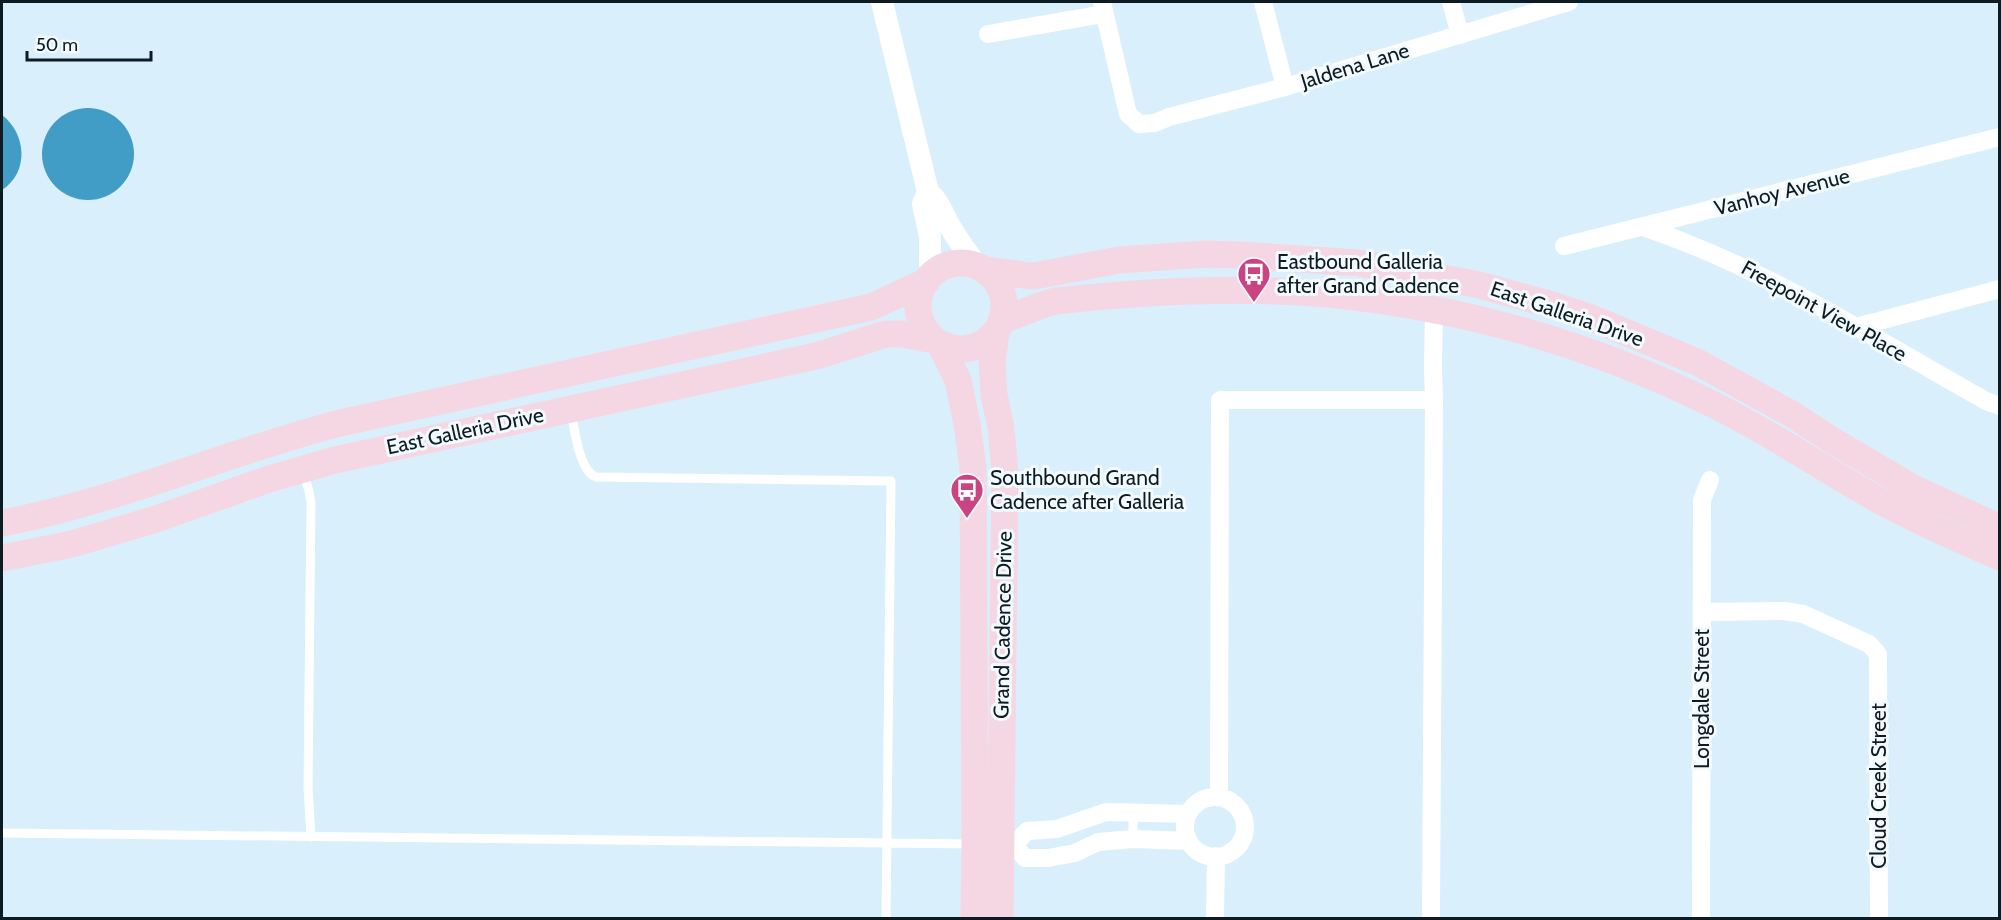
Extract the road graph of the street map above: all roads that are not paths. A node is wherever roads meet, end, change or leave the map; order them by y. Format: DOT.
graph roads {
  1 [pos="882,2"];
  2 [pos="1263,2"];
  3 [pos="1451,2"];
  4 [pos="1569,2"];
  5 [pos="1103,8"];
  6 [pos="988,34"];
  7 [pos="1460,34"];
  8 [pos="1285,87"];
  9 [pos="2000,137"];
  10 [pos="928,192"];
  11 [pos="1643,226"];
  12 [pos="1564,246"];
  13 [pos="981,268"];
  14 [pos="929,278"];
  15 [pos="2000,290"];
  16 [pos="1434,310"];
  17 [pos="999,326"];
  18 [pos="1856,327"];
  19 [pos="937,342"];
  20 [pos="1434,400"];
  21 [pos="2000,406"];
  22 [pos="570,408"];
  23 [pos="302,469"];
  24 [pos="1710,480"];
  25 [pos="2,523"];
  26 [pos="2000,528"];
  27 [pos="2000,557"];
  28 [pos="2,558"];
  29 [pos="1702,612"];
  30 [pos="1219,797"];
  31 [pos="1133,812"];
  32 [pos="1188,814"];
  33 [pos="2,833"];
  34 [pos="311,837"];
  35 [pos="1133,840"];
  36 [pos="1189,841"];
  37 [pos="886,843"];
  38 [pos="996,844"];
  39 [pos="1216,856"];
  40 [pos="886,918"];
  41 [pos="974,918"];
  42 [pos="1000,918"];
  43 [pos="1215,918"];
  44 [pos="1431,918"];
  45 [pos="1701,918"];
  46 [pos="1879,918"];
  1 -- 10 [label="street"];
  2 -- 8 [label="street"];
  3 -- 7 [label="street"];
  4 -- 7 [label="street, Jaldena Lane"];
  5 -- 6 [label="street"];
  5 -- 8 [label="street, Jaldena Lane"];
  7 -- 8 [label="street, Jaldena Lane"];
  9 -- 11 [label="street, Vanhoy Avenue"];
  10 -- 13 [label="street"];
  10 -- 14 [label="street"];
  11 -- 12 [label="street, Vanhoy Avenue"];
  11 -- 18 [label="street, Freepoint View Place"];
  13 -- 14 [label="main road"];
  13 -- 17 [label="main road"];
  13 -- 26 [label="main road, East Galleria Drive"];
  14 -- 19 [label="main road"];
  14 -- 25 [label="main road, East Galleria Drive"];
  15 -- 18 [label="street"];
  16 -- 17 [label="main road, East Galleria Drive"];
  16 -- 20 [label="street"];
  16 -- 27 [label="main road, East Galleria Drive"];
  17 -- 19 [label="main road"];
  17 -- 38 [label="main road, Grand Cadence Drive"];
  18 -- 21 [label="street, Freepoint View Place"];
  19 -- 22 [label="main road, East Galleria Drive"];
  19 -- 38 [label="main road, Grand Cadence Drive"];
  20 -- 30 [label="street"];
  20 -- 44 [label="street"];
  22 -- 23 [label="main road, East Galleria Drive"];
  22 -- 37 [label="lane"];
  23 -- 28 [label="main road, East Galleria Drive"];
  23 -- 34 [label="lane"];
  24 -- 29 [label="street, Longdale Street"];
  29 -- 45 [label="street, Longdale Street"];
  29 -- 46 [label="street, Cloud Creek Street"];
  30 -- 32 [label="street"];
  30 -- 39 [label="street"];
  31 -- 32 [label="street"];
  31 -- 35 [label="lane"];
  31 -- 38 [label="street"];
  32 -- 36 [label="street"];
  33 -- 34 [label="lane"];
  34 -- 37 [label="lane"];
  35 -- 36 [label="street"];
  35 -- 38 [label="street"];
  36 -- 39 [label="street"];
  37 -- 38 [label="lane"];
  37 -- 40 [label="lane"];
  38 -- 41 [label="main road, Grand Cadence Drive"];
  38 -- 42 [label="main road, Grand Cadence Drive"];
  39 -- 43 [label="street"];
}
